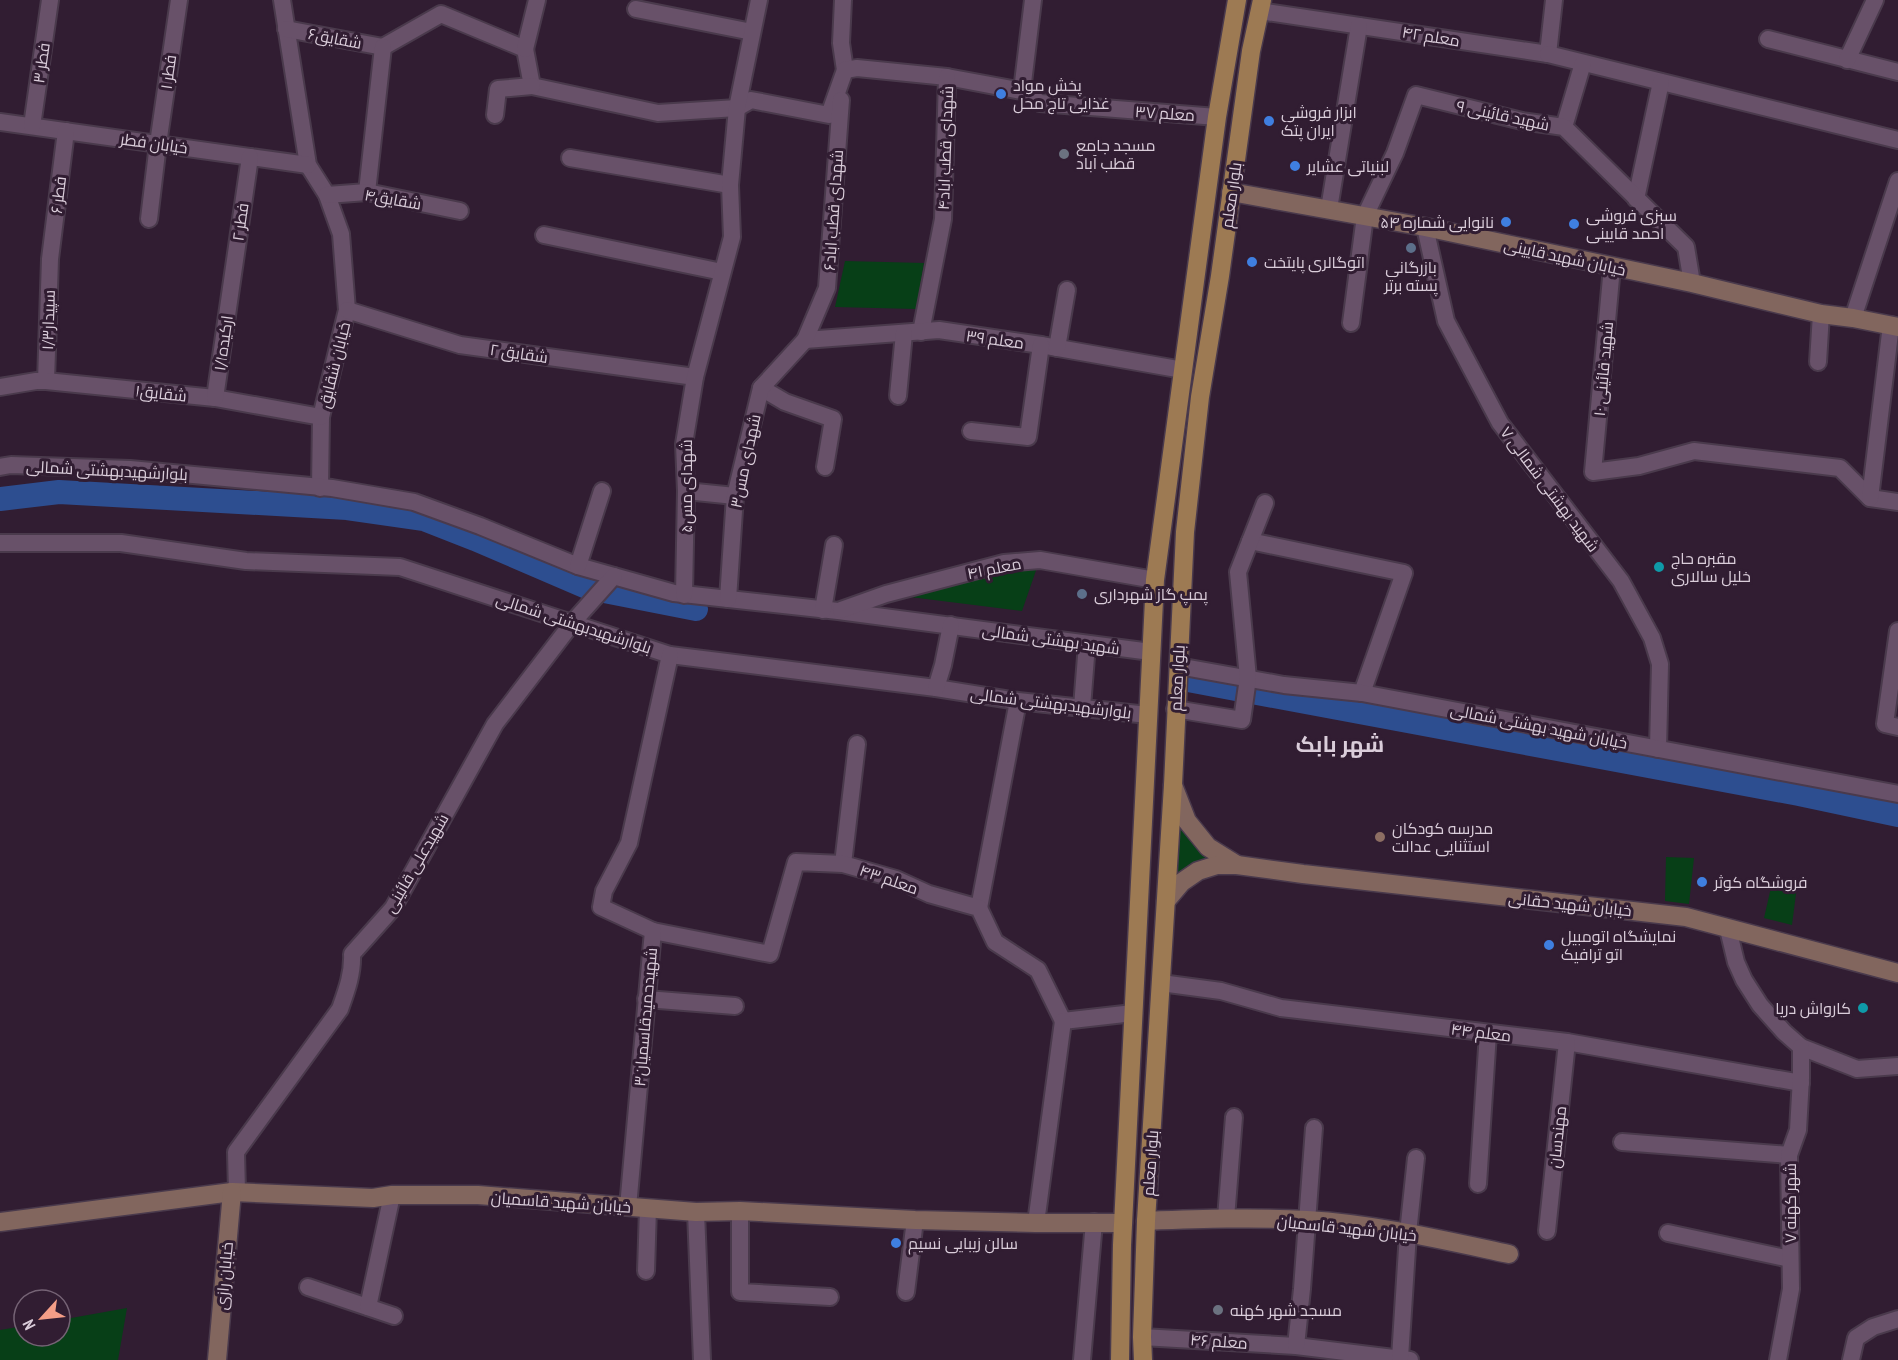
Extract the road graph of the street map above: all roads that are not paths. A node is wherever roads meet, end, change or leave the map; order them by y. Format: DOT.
graph roads {
  1 [pos="50,0"];
  2 [pos="179,0"];
  3 [pos="282,0"];
  4 [pos="537,0"];
  5 [pos="759,0"];
  6 [pos="843,0"];
  7 [pos="1033,0"];
  8 [pos="1237,0"];
  9 [pos="1554,0"];
  10 [pos="1875,0"];
  11 [pos="1261,5"];
  12 [pos="442,7"];
  13 [pos="636,9"];
  14 [pos="1359,26"];
  15 [pos="286,29"];
  16 [pos="752,32"];
  17 [pos="1768,39"];
  18 [pos="383,47"];
  19 [pos="525,49"];
  20 [pos="1229,50"];
  21 [pos="1251,51"];
  22 [pos="1548,54"];
  23 [pos="1847,60"];
  24 [pos="1583,63"];
  25 [pos="844,72"];
  26 [pos="1898,72"];
  27 [pos="947,77"];
  28 [pos="1661,82"];
  29 [pos="532,86"];
  30 [pos="1022,91"];
  31 [pos="737,108"];
  32 [pos="495,115"];
  33 [pos="1217,117"];
  34 [pos="0,122"];
  35 [pos="32,126"];
  36 [pos="1564,127"];
  37 [pos="66,131"];
  38 [pos="1898,140"];
  39 [pos="158,144"];
  40 [pos="250,156"];
  41 [pos="570,158"];
  42 [pos="308,165"];
  43 [pos="1898,181"];
  44 [pos="730,185"];
  45 [pos="367,192"];
  46 [pos="1231,192"];
  47 [pos="327,195"];
  48 [pos="1636,199"];
  49 [pos="1329,209"];
  50 [pos="460,211"];
  51 [pos="1365,216"];
  52 [pos="149,219"];
  53 [pos="1425,227"];
  54 [pos="544,235"];
  55 [pos="50,259"];
  56 [pos="1612,267"];
  57 [pos="722,272"];
  58 [pos="1692,283"];
  59 [pos="231,287"];
  60 [pos="1067,290"];
  61 [pos="347,310"];
  62 [pos="1821,314"];
  63 [pos="1853,318"];
  64 [pos="1351,323"];
  65 [pos="1895,326"];
  66 [pos="912,332"];
  67 [pos="805,340"];
  68 [pos="1049,347"];
  69 [pos="1818,362"];
  70 [pos="1183,370"];
  71 [pos="695,377"];
  72 [pos="46,381"];
  73 [pos="0,387"];
  74 [pos="761,388"];
  75 [pos="1180,394"];
  76 [pos="898,396"];
  77 [pos="1200,397"];
  78 [pos="215,398"];
  79 [pos="321,417"];
  80 [pos="971,431"];
  81 [pos="0,467"];
  82 [pos="825,467"];
  83 [pos="320,488"];
  84 [pos="602,491"];
  85 [pos="686,491"];
  86 [pos="735,496"];
  87 [pos="1870,498"];
  88 [pos="1265,502"];
  89 [pos="1898,502"];
  90 [pos="1250,541"];
  91 [pos="0,543"];
  92 [pos="834,545"];
  93 [pos="578,566"];
  94 [pos="614,576"];
  95 [pos="1155,580"];
  96 [pos="684,595"];
  97 [pos="728,599"];
  98 [pos="830,611"];
  99 [pos="573,622"];
  100 [pos="950,631"];
  101 [pos="1898,631"];
  102 [pos="1087,644"];
  103 [pos="1151,652"];
  104 [pos="670,655"];
  105 [pos="1178,666"];
  106 [pos="1248,678"];
  107 [pos="936,688"];
  108 [pos="1362,693"];
  109 [pos="1018,701"];
  110 [pos="1082,707"];
  111 [pos="1176,709"];
  112 [pos="1149,715"];
  113 [pos="1892,726"];
  114 [pos="857,744"];
  115 [pos="1658,749"];
  116 [pos="1173,785"];
  117 [pos="1898,794"];
  118 [pos="843,864"];
  119 [pos="1237,865"];
  120 [pos="1166,900"];
  121 [pos="979,908"];
  122 [pos="1728,929"];
  123 [pos="653,931"];
  124 [pos="1898,973"];
  125 [pos="1161,983"];
  126 [pos="646,999"];
  127 [pos="735,1006"];
  128 [pos="1133,1013"];
  129 [pos="1063,1021"];
  130 [pos="1488,1033"];
  131 [pos="1567,1042"];
  132 [pos="1801,1047"];
  133 [pos="1898,1066"];
  134 [pos="1801,1083"];
  135 [pos="1234,1117"];
  136 [pos="1314,1128"];
  137 [pos="1622,1142"];
  138 [pos="1790,1155"];
  139 [pos="1416,1158"];
  140 [pos="1478,1184"];
  141 [pos="235,1192"];
  142 [pos="392,1195"];
  143 [pos="628,1207"];
  144 [pos="648,1208"];
  145 [pos="740,1211"];
  146 [pos="696,1212"];
  147 [pos="1226,1218"];
  148 [pos="915,1220"];
  149 [pos="1308,1220"];
  150 [pos="1146,1221"];
  151 [pos="0,1222"];
  152 [pos="1094,1222"];
  153 [pos="1036,1223"];
  154 [pos="1123,1223"];
  155 [pos="1547,1232"];
  156 [pos="1408,1233"];
  157 [pos="1668,1233"];
  158 [pos="1509,1254"];
  159 [pos="1790,1259"];
  160 [pos="646,1271"];
  161 [pos="308,1287"];
  162 [pos="906,1292"];
  163 [pos="830,1297"];
  164 [pos="368,1307"];
  165 [pos="394,1316"];
  166 [pos="1898,1319"];
  167 [pos="1142,1336"];
  168 [pos="1296,1346"];
  169 [pos="1405,1359"];
  170 [pos="217,1360"];
  171 [pos="702,1360"];
  172 [pos="1082,1360"];
  173 [pos="1120,1360"];
  174 [pos="1143,1360"];
  175 [pos="1778,1360"];
  176 [pos="1851,1360"];
  1 -- 35 [label="street, فطر ۳"];
  2 -- 39 [label="street, فطر ۱"];
  3 -- 15 [label="street, خیابان شقایق"];
  4 -- 19 [label="street"];
  5 -- 16 [label="street, شهدای مس۵"];
  6 -- 25 [label="street"];
  7 -- 30 [label="street"];
  8 -- 20 [label="main road, بلوار معلم"];
  9 -- 22 [label="street"];
  10 -- 23 [label="street"];
  11 -- 14 [label="street, معلم ۴۲"];
  11 -- 21 [label="main road, بلوار معلم"];
  12 -- 18 [label="street"];
  12 -- 19 [label="street"];
  13 -- 16 [label="street"];
  14 -- 22 [label="street, معلم ۴۲"];
  14 -- 49 [label="street"];
  15 -- 18 [label="street, شقایق۶"];
  15 -- 42 [label="street, خیابان شقایق"];
  16 -- 31 [label="street, شهدای مس۵"];
  17 -- 23 [label="street"];
  18 -- 45 [label="street"];
  19 -- 29 [label="street"];
  20 -- 21 [label="main road"];
  20 -- 33 [label="main road, بلوار معلم"];
  21 -- 46 [label="main road, بلوار معلم"];
  22 -- 24 [label="street, معلم ۴۲"];
  23 -- 26 [label="street"];
  24 -- 28 [label="street, معلم ۴۲"];
  24 -- 36 [label="street"];
  25 -- 27 [label="street"];
  25 -- 31 [label="street"];
  25 -- 67 [label="street, شهدای قطب اباد۶"];
  27 -- 30 [label="street"];
  27 -- 66 [label="street, شهدای قطب اباد۴"];
  28 -- 38 [label="street, معلم ۴۲"];
  28 -- 48 [label="street"];
  29 -- 31 [label="street"];
  29 -- 32 [label="street"];
  30 -- 33 [label="street, معلم ۳۷"];
  31 -- 44 [label="street, شهدای مس۵"];
  33 -- 70 [label="main road, بلوار معلم"];
  34 -- 35 [label="street, خیابان فطر"];
  35 -- 37 [label="street, خیابان فطر"];
  36 -- 48 [label="street, شهید قائینی ۹"];
  36 -- 51 [label="street, شهید قائینی ۹"];
  37 -- 39 [label="street, خیابان فطر"];
  37 -- 55 [label="street, فطر ۶"];
  39 -- 40 [label="street, خیابان فطر"];
  39 -- 52 [label="street, فطر ۱"];
  40 -- 42 [label="street, خیابان فطر"];
  40 -- 59 [label="street, فطر ۲"];
  41 -- 44 [label="street"];
  42 -- 47 [label="street, خیابان شقایق"];
  43 -- 63 [label="street"];
  44 -- 57 [label="street, شهدای مس۵"];
  45 -- 47 [label="street, شقایق۴"];
  45 -- 50 [label="street, شقایق۴"];
  46 -- 49 [label="street, خیابان شهید قایینی"];
  46 -- 77 [label="main road, بلوار معلم"];
  47 -- 61 [label="street, خیابان شقایق"];
  48 -- 58 [label="street, شهید قائینی ۹"];
  49 -- 51 [label="street, خیابان شهید قایینی"];
  51 -- 53 [label="street, خیابان شهید قایینی"];
  51 -- 64 [label="street"];
  53 -- 56 [label="street, خیابان شهید قایینی"];
  53 -- 115 [label="street, شهید بهشتی شمالی ۷"];
  54 -- 57 [label="street"];
  55 -- 72 [label="street, سپیدار۱/۳"];
  56 -- 58 [label="street, خیابان شهید قایینی"];
  56 -- 87 [label="street, شهید قائینی ۱۰"];
  57 -- 71 [label="street, شهدای مس۵"];
  58 -- 62 [label="street, خیابان شهید قایینی"];
  59 -- 78 [label="street, ارکیده۱/۱"];
  60 -- 68 [label="street"];
  61 -- 71 [label="street, شقایق ۲"];
  61 -- 79 [label="street, خیابان شقایق"];
  62 -- 63 [label="street, خیابان شهید قایینی"];
  62 -- 69 [label="street"];
  63 -- 65 [label="street, خیابان شهید قایینی"];
  65 -- 87 [label="street"];
  66 -- 67 [label="street, معلم ۳۹"];
  66 -- 68 [label="street, معلم ۳۹"];
  66 -- 76 [label="street, شهدای قطب اباد۴"];
  67 -- 74 [label="street, شهدای مس۳"];
  68 -- 70 [label="street, معلم ۳۹"];
  68 -- 80 [label="street"];
  70 -- 75 [label="main road, بلوار معلم"];
  71 -- 85 [label="street, شهدای مس۵"];
  72 -- 73 [label="street, شقایق۱"];
  72 -- 78 [label="street, شقایق۱"];
  74 -- 82 [label="street"];
  74 -- 86 [label="street, شهدای مس۳"];
  75 -- 77 [label="main road"];
  75 -- 95 [label="main road, بلوار معلم"];
  77 -- 105 [label="main road, بلوار معلم"];
  78 -- 79 [label="street, شقایق۱"];
  79 -- 83 [label="street, خیابان شقایق"];
  81 -- 83 [label="street, بلوارشهیدبهشتی شمالی"];
  83 -- 93 [label="street, بلوارشهیدبهشتی شمالی"];
  84 -- 93 [label="street"];
  85 -- 86 [label="street"];
  85 -- 96 [label="street, شهدای مس۵"];
  86 -- 97 [label="street, شهدای مس۳"];
  87 -- 89 [label="street"];
  88 -- 90 [label="street"];
  90 -- 106 [label="street"];
  90 -- 108 [label="street"];
  91 -- 99 [label="street, بلوارشهیدبهشتی شمالی"];
  92 -- 98 [label="street"];
  93 -- 94 [label="street, بلوارشهیدبهشتی شمالی"];
  94 -- 96 [label="street, بلوارشهیدبهشتی شمالی"];
  94 -- 99 [label="street, شهیدعلی قائینی"];
  95 -- 98 [label="street, معلم ۴۱"];
  95 -- 103 [label="main road, بلوار معلم"];
  96 -- 97 [label="street, بلوارشهیدبهشتی شمالی"];
  97 -- 98 [label="street, بلوارشهیدبهشتی شمالی"];
  98 -- 100 [label="street, بلوارشهیدبهشتی شمالی"];
  99 -- 104 [label="street, بلوارشهیدبهشتی شمالی"];
  99 -- 141 [label="street, شهیدعلی قائینی"];
  100 -- 102 [label="street, شهید بهشتی شمالی"];
  100 -- 107 [label="street"];
  101 -- 113 [label="street"];
  102 -- 103 [label="street, شهید بهشتی شمالی"];
  102 -- 110 [label="street"];
  103 -- 112 [label="main road, بلوار معلم"];
  104 -- 107 [label="street, بلوارشهیدبهشتی شمالی"];
  104 -- 123 [label="street, شهیدحمیدقاسمیان۳"];
  105 -- 106 [label="street, خیابان شهید بهشتی شمالی"];
  105 -- 111 [label="main road, بلوار معلم"];
  106 -- 108 [label="street, خیابان شهید بهشتی شمالی"];
  106 -- 111 [label="street"];
  107 -- 109 [label="street, بلوارشهیدبهشتی شمالی"];
  108 -- 115 [label="street, خیابان شهید بهشتی شمالی"];
  109 -- 110 [label="street, بلوارشهیدبهشتی شمالی"];
  109 -- 121 [label="street"];
  110 -- 112 [label="street, بلوارشهیدبهشتی شمالی"];
  111 -- 116 [label="main road, بلوار معلم"];
  112 -- 128 [label="main road, بلوار معلم"];
  114 -- 118 [label="street"];
  115 -- 117 [label="street, خیابان شهید بهشتی شمالی"];
  116 -- 119 [label="street"];
  116 -- 120 [label="main road, بلوار معلم"];
  118 -- 121 [label="street, معلم ۴۳"];
  118 -- 123 [label="street, معلم ۴۳"];
  119 -- 120 [label="street"];
  119 -- 122 [label="street, خیابان شهید حقانی"];
  120 -- 125 [label="main road, بلوار معلم"];
  121 -- 129 [label="street"];
  122 -- 124 [label="street, خیابان شهید حقانی"];
  122 -- 132 [label="street"];
  123 -- 126 [label="street, شهیدحمیدقاسمیان۳"];
  125 -- 130 [label="street, معلم ۴۴"];
  125 -- 150 [label="main road, بلوار معلم"];
  126 -- 127 [label="street"];
  126 -- 143 [label="street, شهیدحمیدقاسمیان۳"];
  128 -- 129 [label="street"];
  128 -- 154 [label="main road, بلوار معلم"];
  129 -- 153 [label="street"];
  130 -- 131 [label="street, معلم ۴۴"];
  130 -- 140 [label="street"];
  131 -- 134 [label="street, معلم ۴۴"];
  131 -- 155 [label="street, مهندسان"];
  132 -- 133 [label="street"];
  132 -- 134 [label="street, شهر کهنه ۷"];
  134 -- 138 [label="street, شهر کهنه ۷"];
  135 -- 147 [label="street"];
  136 -- 149 [label="street"];
  137 -- 138 [label="street"];
  138 -- 159 [label="street, شهر کهنه ۷"];
  139 -- 156 [label="street"];
  141 -- 142 [label="street, خیابان شهید قاسمیان"];
  141 -- 151 [label="street, خیابان شهید قاسمیان"];
  141 -- 170 [label="street, خیابان رازی"];
  142 -- 143 [label="street, خیابان شهید قاسمیان"];
  142 -- 164 [label="street"];
  143 -- 144 [label="street, خیابان شهید قاسمیان"];
  144 -- 146 [label="street, خیابان شهید قاسمیان"];
  144 -- 160 [label="street"];
  145 -- 146 [label="street, خیابان شهید قاسمیان"];
  145 -- 148 [label="street, خیابان شهید قاسمیان"];
  145 -- 163 [label="street"];
  146 -- 171 [label="street"];
  147 -- 149 [label="street, خیابان شهید قاسمیان"];
  147 -- 150 [label="street, خیابان شهید قاسمیان"];
  148 -- 153 [label="street, خیابان شهید قاسمیان"];
  148 -- 162 [label="street"];
  149 -- 156 [label="street, خیابان شهید قاسمیان"];
  149 -- 168 [label="street"];
  150 -- 154 [label="main road"];
  150 -- 167 [label="main road, بلوار معلم"];
  152 -- 153 [label="street, خیابان شهید قاسمیان"];
  152 -- 154 [label="street, خیابان شهید قاسمیان"];
  152 -- 172 [label="street"];
  154 -- 173 [label="main road, بلوار معلم"];
  156 -- 158 [label="street, خیابان شهید قاسمیان"];
  156 -- 169 [label="street"];
  157 -- 159 [label="street"];
  159 -- 175 [label="street, شهر کهنه ۷"];
  161 -- 164 [label="street"];
  164 -- 165 [label="street"];
  166 -- 176 [label="street"];
  167 -- 168 [label="street, معلم ۴۶"];
  167 -- 174 [label="main road, بلوار معلم"];
  168 -- 169 [label="street, معلم ۴۶"];
}
